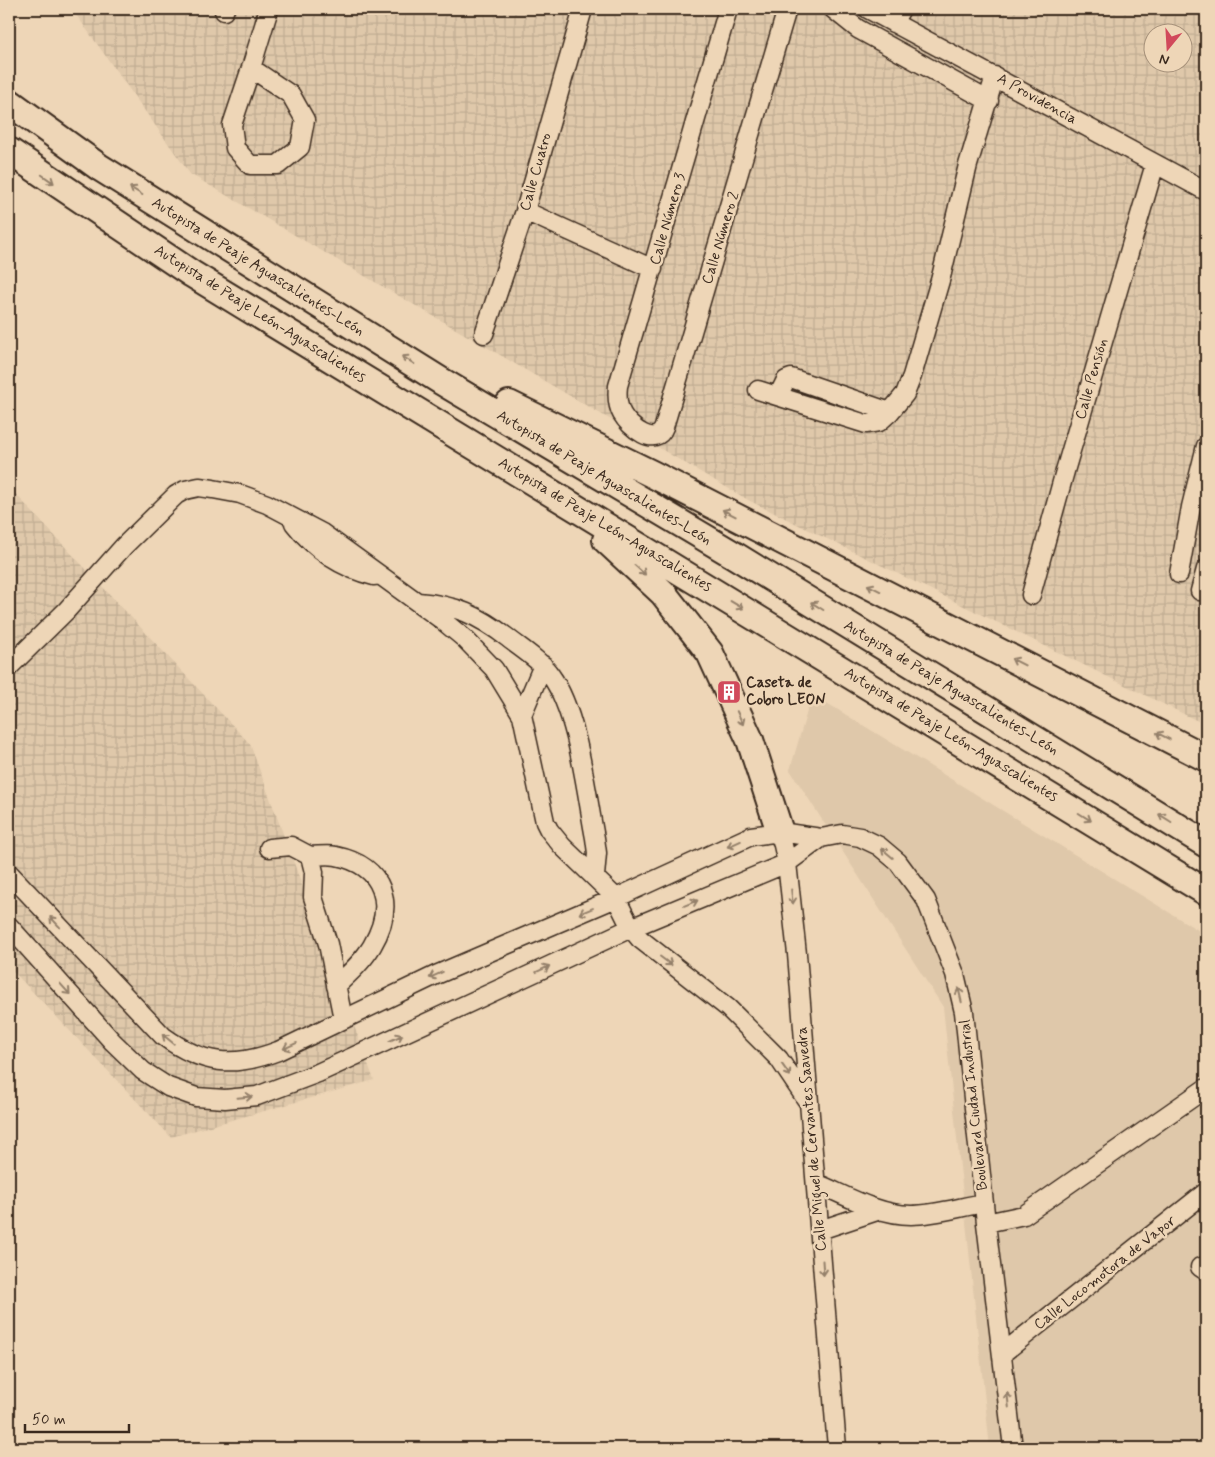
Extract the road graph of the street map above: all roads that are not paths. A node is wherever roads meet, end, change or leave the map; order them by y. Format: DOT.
graph roads {
  1 [pos="269,9"];
  2 [pos="584,9"];
  3 [pos="728,9"];
  4 [pos="787,9"];
  5 [pos="833,9"];
  6 [pos="868,9"];
  7 [pos="897,16"];
  8 [pos="251,68"];
  9 [pos="995,76"];
  10 [pos="989,101"];
  11 [pos="9,102"];
  12 [pos="9,150"];
  13 [pos="1155,164"];
  14 [pos="1206,191"];
  15 [pos="525,211"];
  16 [pos="653,269"];
  17 [pos="192,274"];
  18 [pos="484,334"];
  19 [pos="441,381"];
  20 [pos="758,390"];
  21 [pos="632,427"];
  22 [pos="1206,446"];
  23 [pos="1206,570"];
  24 [pos="1179,574"];
  25 [pos="1200,591"];
  26 [pos="1031,595"];
  27 [pos="416,602"];
  28 [pos="542,665"];
  29 [pos="9,667"];
  30 [pos="522,715"];
  31 [pos="1206,758"];
  32 [pos="780,832"];
  33 [pos="821,838"];
  34 [pos="1206,844"];
  35 [pos="269,848"];
  36 [pos="310,856"];
  37 [pos="788,863"];
  38 [pos="9,873"];
  39 [pos="594,876"];
  40 [pos="1206,892"];
  41 [pos="616,898"];
  42 [pos="9,926"];
  43 [pos="631,928"];
  44 [pos="336,986"];
  45 [pos="343,1019"];
  46 [pos="1206,1088"];
  47 [pos="808,1102"];
  48 [pos="816,1183"];
  49 [pos="1206,1192"];
  50 [pos="984,1202"];
  51 [pos="880,1210"];
  52 [pos="986,1223"];
  53 [pos="820,1230"];
  54 [pos="1003,1353"];
  55 [pos="837,1448"];
  56 [pos="1013,1448"];
  1 -- 8 [label="street"];
  2 -- 15 [label="street, Calle Cuatro"];
  3 -- 16 [label="street, Calle Número 3"];
  4 -- 21 [label="street, Calle Número 2"];
  5 -- 10 [label="street"];
  6 -- 7 [label="street, A Providencia"];
  7 -- 9 [label="street, A Providencia"];
  8 -- 8 [label="street"];
  9 -- 10 [label="street"];
  9 -- 13 [label="street, A Providencia"];
  10 -- 20 [label="street"];
  19 -- 11 [label="highway, Autopista de Peaje Aguascalientes-León, one-way"];
  12 -- 17 [label="highway, Autopista de Peaje León-Aguascalientes, one-way"];
  13 -- 14 [label="street, A Providencia"];
  13 -- 26 [label="street, Calle Pensión"];
  15 -- 16 [label="street"];
  15 -- 18 [label="street, Calle Cuatro"];
  16 -- 21 [label="street, Calle Número 3"];
  17 -- 32 [label="highway, one-way"];
  17 -- 40 [label="highway, Autopista de Peaje León-Aguascalientes, one-way"];
  31 -- 19 [label="highway, one-way"];
  34 -- 19 [label="highway, Autopista de Peaje Aguascalientes-León, one-way"];
  22 -- 24 [label="street"];
  23 -- 25 [label="street"];
  27 -- 28 [label="street"];
  27 -- 29 [label="street"];
  27 -- 30 [label="street"];
  28 -- 30 [label="street"];
  28 -- 39 [label="street"];
  30 -- 39 [label="street"];
  32 -- 33 [label="street, Boulevard Ciudad Industrial"];
  32 -- 37 [label="street, Calle Miguel de Cervantes Saavedra"];
  32 -- 41 [label="street, Boulevard Ciudad Industrial, one-way"];
  33 -- 37 [label="street, Boulevard Ciudad Industrial"];
  50 -- 33 [label="street, Boulevard Ciudad Industrial, one-way"];
  35 -- 36 [label="street"];
  36 -- 44 [label="street"];
  36 -- 44 [label="street"];
  43 -- 37 [label="street, Boulevard Ciudad Industrial, one-way"];
  37 -- 47 [label="street, Calle Miguel de Cervantes Saavedra, one-way"];
  45 -- 38 [label="street, Boulevard Ciudad Industrial, one-way"];
  39 -- 41 [label="street"];
  41 -- 43 [label="street"];
  41 -- 45 [label="street, Boulevard Ciudad Industrial, one-way"];
  42 -- 43 [label="street, Boulevard Ciudad Industrial, one-way"];
  43 -- 47 [label="street, one-way"];
  44 -- 45 [label="street"];
  46 -- 52 [label="street"];
  47 -- 48 [label="street, Calle Miguel de Cervantes Saavedra"];
  48 -- 51 [label="street"];
  48 -- 53 [label="street, Calle Miguel de Cervantes Saavedra"];
  49 -- 54 [label="street, Calle Locomotora de Vapor"];
  50 -- 51 [label="street"];
  50 -- 52 [label="street, Boulevard Ciudad Industrial"];
  51 -- 53 [label="street"];
  52 -- 54 [label="street, Boulevard Ciudad Industrial"];
  53 -- 55 [label="street, Calle Miguel de Cervantes Saavedra, one-way"];
  56 -- 54 [label="street, Boulevard Ciudad Industrial, one-way"];
}
